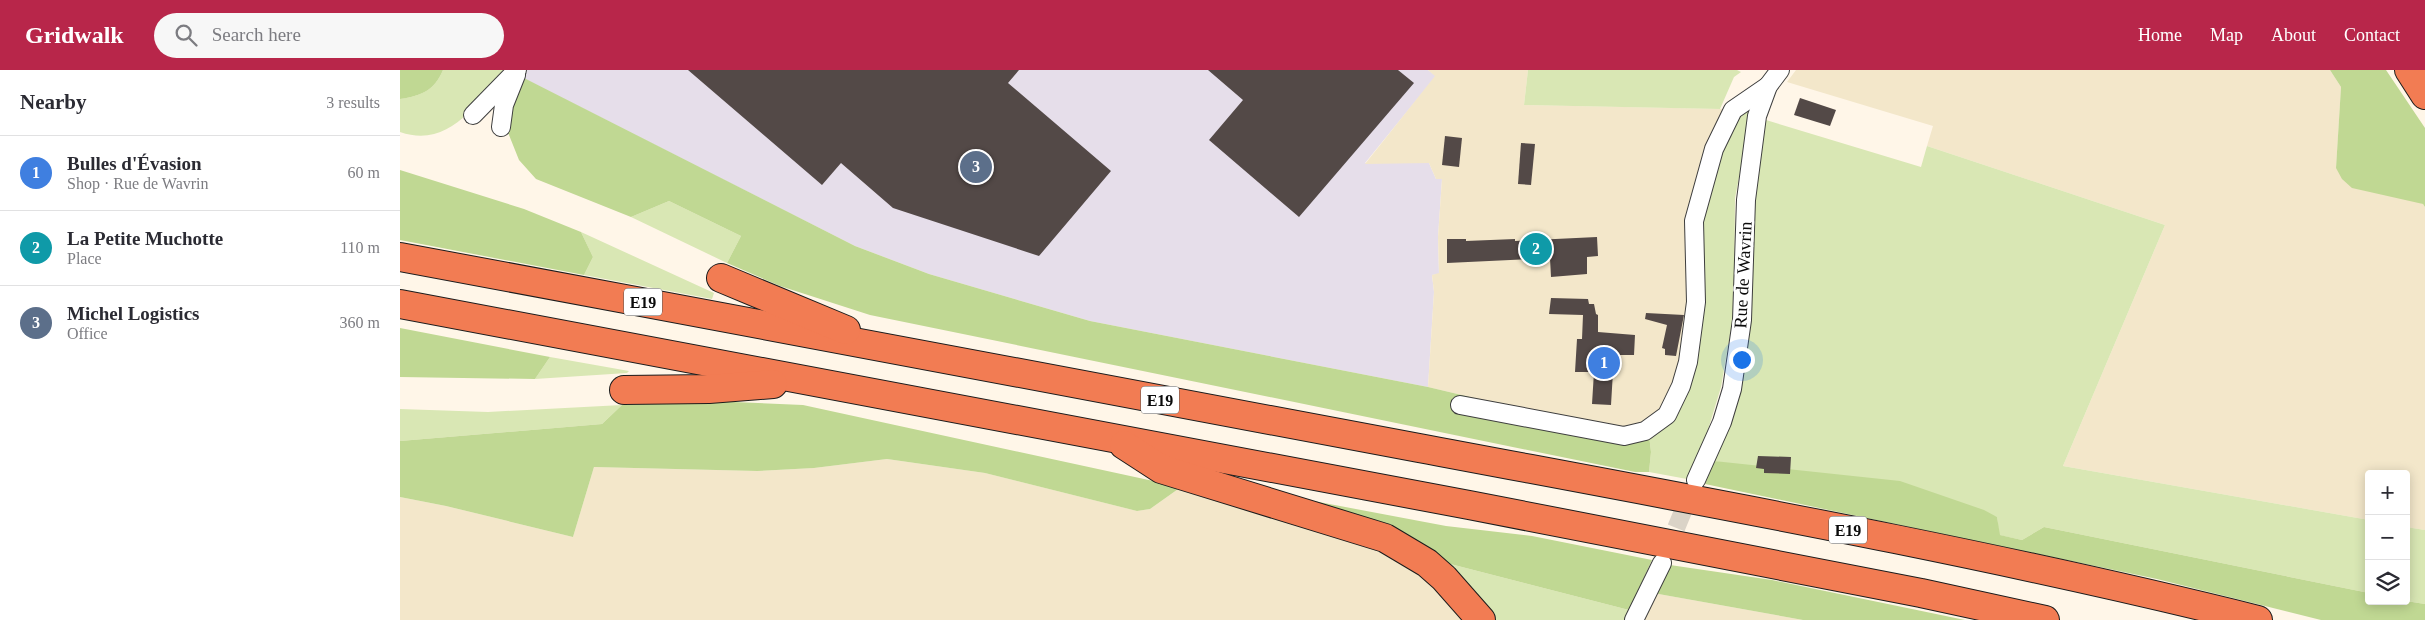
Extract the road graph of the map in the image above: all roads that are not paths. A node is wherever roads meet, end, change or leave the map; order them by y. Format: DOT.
graph roads {
  1 [pos="518,70"];
  2 [pos="1780,70"];
  3 [pos="2408,70"];
  4 [pos="1768,86"];
  5 [pos="2425,95"];
  6 [pos="473,115"];
  7 [pos="501,127"];
  8 [pos="400,257"];
  9 [pos="721,278"];
  10 [pos="400,304"];
  11 [pos="886,348"];
  12 [pos="812,381"];
  13 [pos="624,390"];
  14 [pos="1460,405"];
  15 [pos="1112,438"];
  16 [pos="1696,480"];
  17 [pos="1662,563"];
  18 [pos="1480,620"];
  19 [pos="1634,620"];
  20 [pos="2045,620"];
  21 [pos="2258,620"];
  1 -- 6 [label="street"];
  1 -- 7 [label="street"];
  2 -- 4 [label="street, Rue de Wavrin"];
  3 -- 5 [label="highway"];
  4 -- 14 [label="street"];
  4 -- 16 [label="street, Rue de Wavrin"];
  8 -- 11 [label="highway, E19"];
  9 -- 11 [label="highway"];
  10 -- 12 [label="highway"];
  11 -- 21 [label="highway, E19"];
  12 -- 13 [label="highway"];
  12 -- 15 [label="highway"];
  15 -- 18 [label="highway"];
  15 -- 20 [label="highway"];
  17 -- 19 [label="street"];
}
